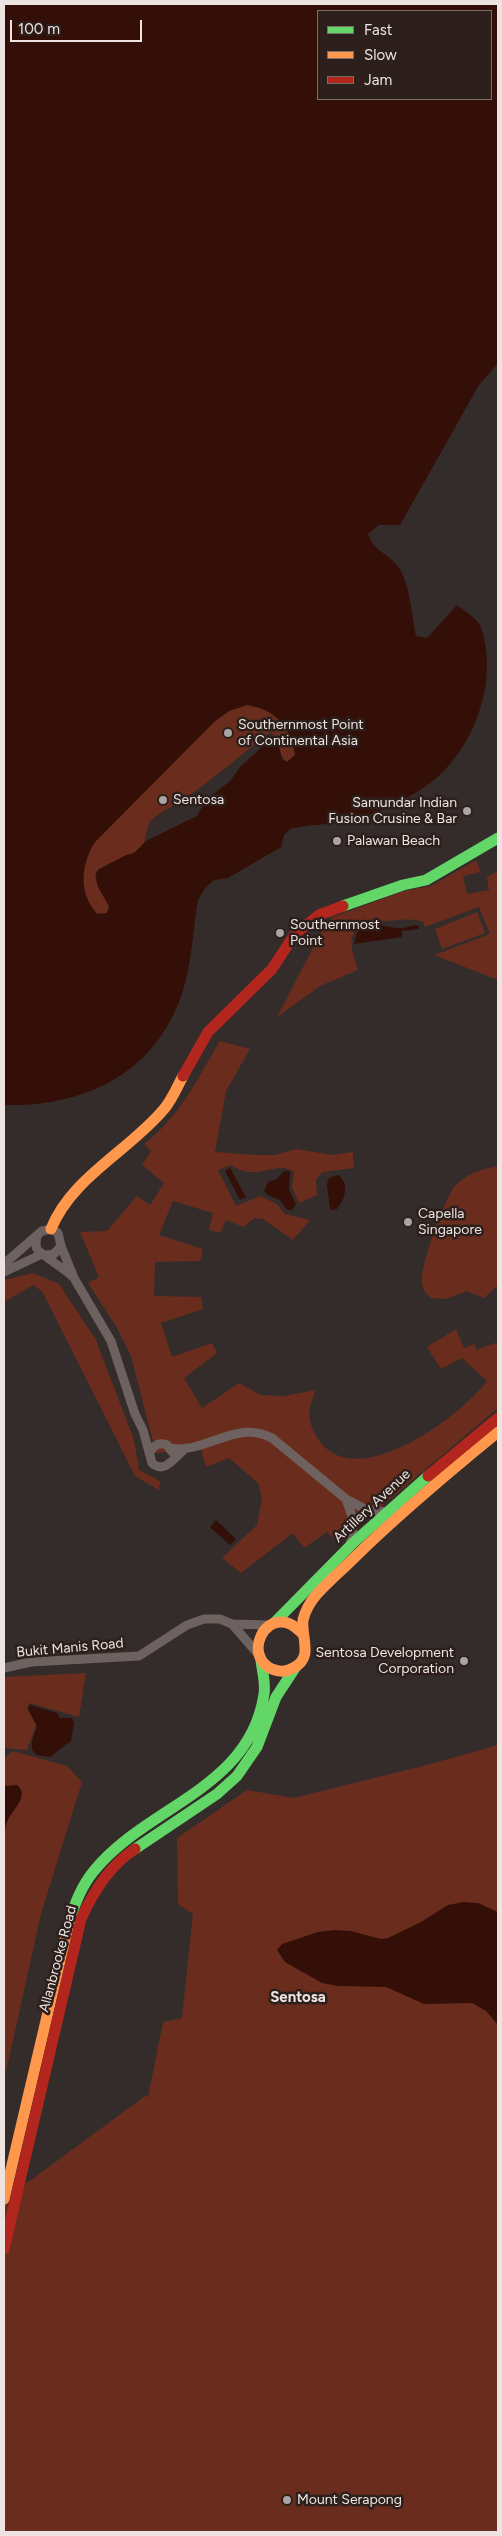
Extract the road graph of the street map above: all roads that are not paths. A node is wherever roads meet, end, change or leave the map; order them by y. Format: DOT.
graph roads {
  1 [pos="498,838"];
  2 [pos="51,1229"];
  3 [pos="37,1237"];
  4 [pos="61,1246"];
  5 [pos="44,1255"];
  6 [pos="4,1264"];
  7 [pos="4,1272"];
  8 [pos="74,1278"];
  9 [pos="498,1418"];
  10 [pos="143,1430"];
  11 [pos="498,1432"];
  12 [pos="160,1444"];
  13 [pos="170,1448"];
  14 [pos="186,1448"];
  15 [pos="150,1452"];
  16 [pos="173,1458"];
  17 [pos="346,1499"];
  18 [pos="386,1512"];
  19 [pos="350,1547"];
  20 [pos="232,1624"];
  21 [pos="272,1624"];
  22 [pos="303,1634"];
  23 [pos="260,1658"];
  24 [pos="4,1668"];
  25 [pos="295,1668"];
  26 [pos="4,2199"];
  27 [pos="4,2249"];
  1 -- 2 [label="street"];
  2 -- 3 [label="street"];
  2 -- 4 [label="street"];
  3 -- 5 [label="street"];
  3 -- 6 [label="street"];
  4 -- 5 [label="street"];
  4 -- 8 [label="street"];
  5 -- 7 [label="street"];
  5 -- 8 [label="street"];
  8 -- 10 [label="street"];
  9 -- 18 [label="street, Artillery Avenue"];
  10 -- 12 [label="street"];
  10 -- 15 [label="street"];
  11 -- 22 [label="street, Artillery Avenue"];
  12 -- 13 [label="street"];
  12 -- 15 [label="street"];
  13 -- 14 [label="street"];
  13 -- 16 [label="street"];
  14 -- 16 [label="street"];
  14 -- 17 [label="street"];
  15 -- 16 [label="street"];
  17 -- 18 [label="street"];
  17 -- 19 [label="street"];
  18 -- 19 [label="street, Artillery Avenue"];
  19 -- 21 [label="street, Artillery Avenue"];
  20 -- 21 [label="street"];
  20 -- 23 [label="street"];
  20 -- 24 [label="street, Bukit Manis Road"];
  21 -- 22 [label="street"];
  21 -- 23 [label="street, Artillery Avenue"];
  22 -- 25 [label="street, Artillery Avenue"];
  23 -- 25 [label="street"];
  23 -- 26 [label="street, Allanbrooke Road"];
  25 -- 27 [label="street, Allanbrooke Road"];
}
